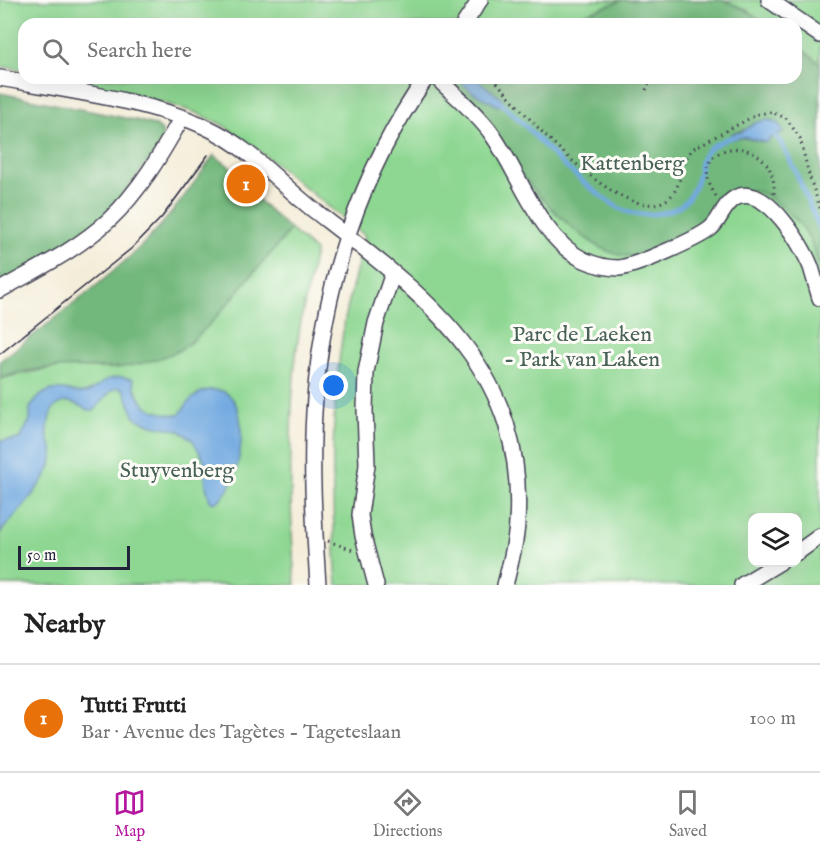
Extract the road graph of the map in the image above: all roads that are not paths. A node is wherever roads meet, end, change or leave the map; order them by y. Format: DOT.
graph roads {
  1 [pos="480,0"];
  2 [pos="769,0"];
  3 [pos="468,18"];
  4 [pos="795,18"];
  5 [pos="802,23"];
  6 [pos="820,35"];
  7 [pos="0,78"];
  8 [pos="18,81"];
  9 [pos="31,84"];
  10 [pos="422,84"];
  11 [pos="443,84"];
  12 [pos="182,117"];
  13 [pos="346,235"];
  14 [pos="393,273"];
  15 [pos="0,290"];
  16 [pos="820,298"];
  17 [pos="820,536"];
  18 [pos="802,549"];
  19 [pos="772,567"];
  20 [pos="318,585"];
  21 [pos="376,585"];
  22 [pos="505,585"];
  23 [pos="742,585"];
  1 -- 3 [label="street"];
  2 -- 4 [label="street"];
  5 -- 6 [label="street"];
  7 -- 8 [label="street"];
  9 -- 12 [label="street"];
  10 -- 13 [label="street"];
  11 -- 16 [label="street"];
  12 -- 13 [label="street"];
  12 -- 15 [label="street"];
  13 -- 14 [label="street"];
  13 -- 20 [label="street"];
  14 -- 21 [label="street"];
  14 -- 22 [label="street"];
  17 -- 18 [label="street"];
  19 -- 23 [label="street"];
}
